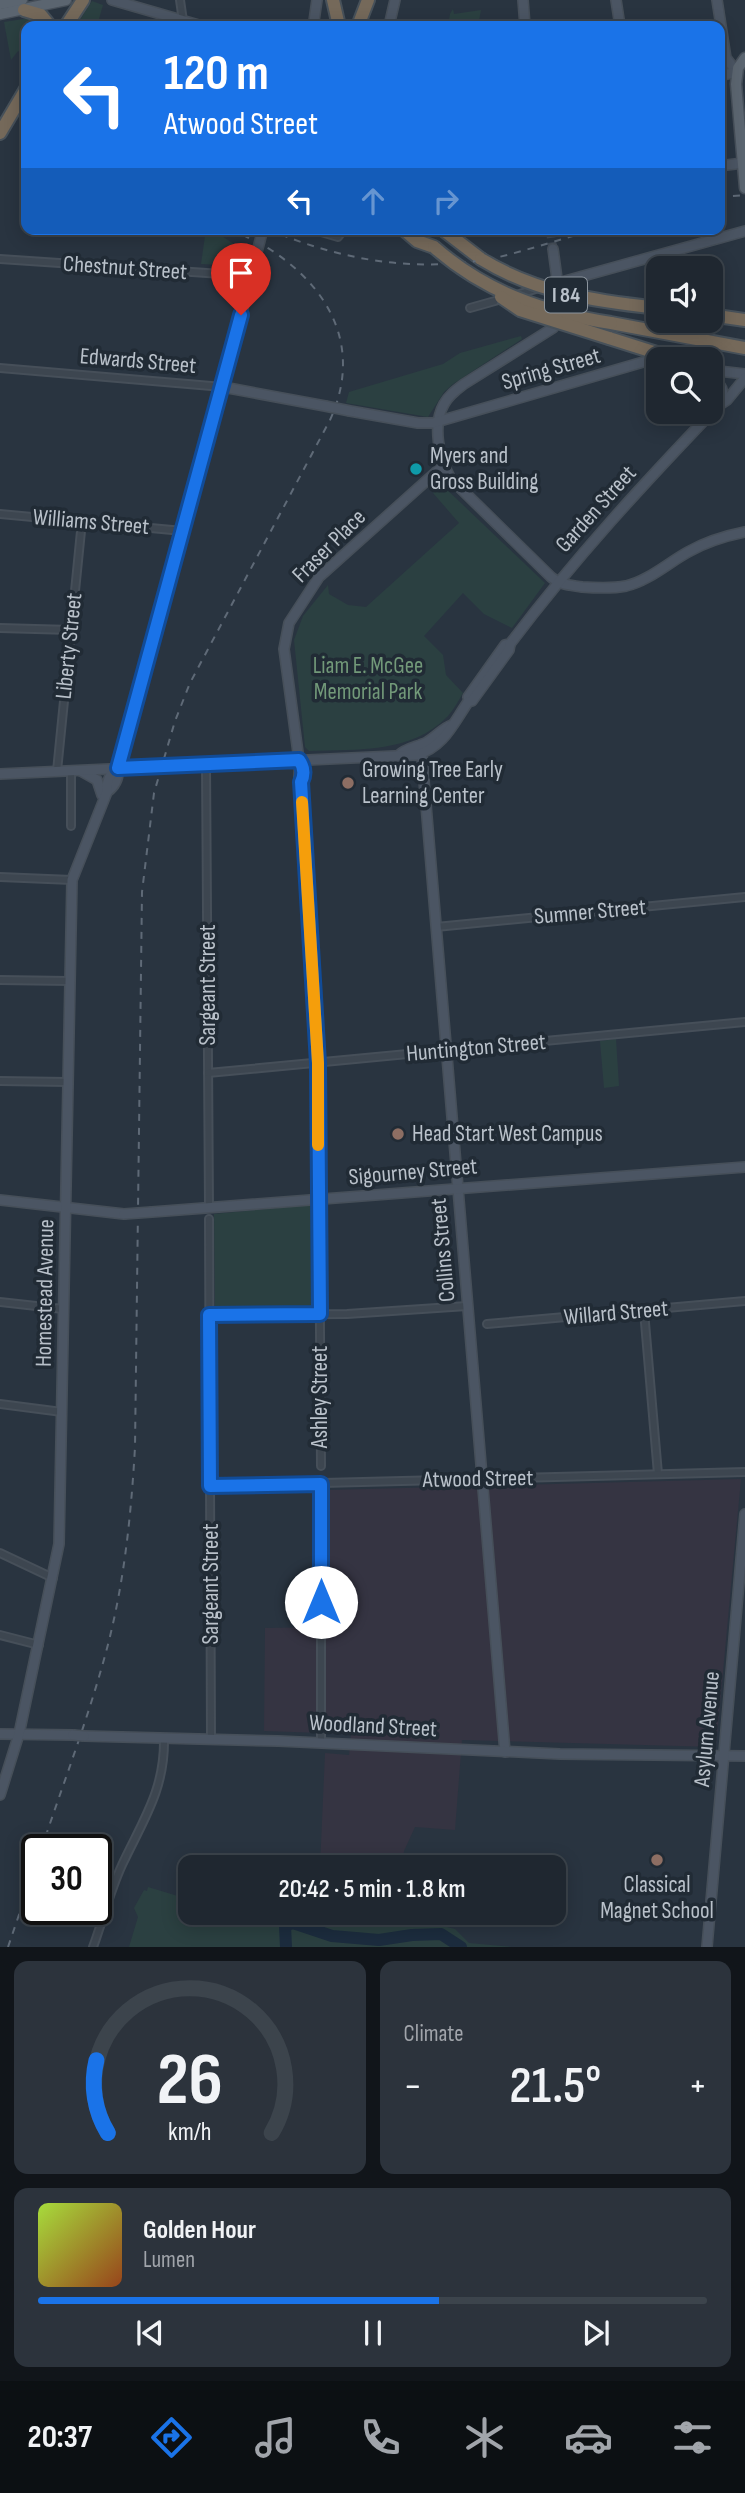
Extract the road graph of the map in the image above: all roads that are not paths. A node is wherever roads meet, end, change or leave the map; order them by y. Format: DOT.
graph roads {
  1 [pos="66,0"];
  2 [pos="72,0"];
  3 [pos="83,0"];
  4 [pos="112,0"];
  5 [pos="180,0"];
  6 [pos="317,0"];
  7 [pos="333,0"];
  8 [pos="341,0"];
  9 [pos="359,0"];
  10 [pos="368,0"];
  11 [pos="395,0"];
  12 [pos="523,0"];
  13 [pos="616,0"];
  14 [pos="717,0"];
  15 [pos="0,4"];
  16 [pos="23,5"];
  17 [pos="0,14"];
  18 [pos="46,21"];
  19 [pos="66,21"];
  20 [pos="68,21"];
  21 [pos="183,21"];
  22 [pos="314,21"];
  23 [pos="338,21"];
  24 [pos="339,21"];
  25 [pos="358,21"];
  26 [pos="360,21"];
  27 [pos="390,21"];
  28 [pos="525,21"];
  29 [pos="619,21"];
  30 [pos="720,21"];
  31 [pos="725,51"];
  32 [pos="745,58"];
  33 [pos="737,72"];
  34 [pos="725,75"];
  35 [pos="21,97"];
  36 [pos="0,133"];
  37 [pos="743,163"];
  38 [pos="725,165"];
  39 [pos="745,188"];
  40 [pos="745,231"];
  41 [pos="261,235"];
  42 [pos="410,235"];
  43 [pos="421,235"];
  44 [pos="450,235"];
  45 [pos="461,235"];
  46 [pos="434,247"];
  47 [pos="553,249"];
  48 [pos="0,259"];
  49 [pos="481,259"];
  50 [pos="251,276"];
  51 [pos="558,283"];
  52 [pos="494,289"];
  53 [pos="646,307"];
  54 [pos="470,308"];
  55 [pos="723,317"];
  56 [pos="745,320"];
  57 [pos="745,348"];
  58 [pos="646,350"];
  59 [pos="646,365"];
  60 [pos="0,368"];
  61 [pos="723,373"];
  62 [pos="745,376"];
  63 [pos="223,387"];
  64 [pos="723,403"];
  65 [pos="438,422"];
  66 [pos="701,424"];
  67 [pos="444,465"];
  68 [pos="0,514"];
  69 [pos="82,521"];
  70 [pos="183,531"];
  71 [pos="745,531"];
  72 [pos="557,582"];
  73 [pos="0,628"];
  74 [pos="71,630"];
  75 [pos="422,749"];
  76 [pos="299,760"];
  77 [pos="206,764"];
  78 [pos="118,768"];
  79 [pos="75,770"];
  80 [pos="57,771"];
  81 [pos="0,774"];
  82 [pos="102,803"];
  83 [pos="71,826"];
  84 [pos="0,877"];
  85 [pos="72,880"];
  86 [pos="745,897"];
  87 [pos="436,927"];
  88 [pos="0,980"];
  89 [pos="69,981"];
  90 [pos="745,1022"];
  91 [pos="447,1051"];
  92 [pos="318,1063"];
  93 [pos="208,1073"];
  94 [pos="0,1081"];
  95 [pos="67,1082"];
  96 [pos="745,1167"];
  97 [pos="457,1188"];
  98 [pos="319,1199"];
  99 [pos="0,1200"];
  100 [pos="209,1207"];
  101 [pos="65,1208"];
  102 [pos="209,1219"];
  103 [pos="745,1301"];
  104 [pos="0,1302"];
  105 [pos="467,1306"];
  106 [pos="63,1309"];
  107 [pos="644,1311"];
  108 [pos="320,1314"];
  109 [pos="209,1315"];
  110 [pos="487,1324"];
  111 [pos="0,1405"];
  112 [pos="62,1412"];
  113 [pos="321,1466"];
  114 [pos="745,1472"];
  115 [pos="658,1474"];
  116 [pos="482,1480"];
  117 [pos="321,1484"];
  118 [pos="210,1486"];
  119 [pos="745,1514"];
  120 [pos="0,1553"];
  121 [pos="53,1578"];
  122 [pos="741,1600"];
  123 [pos="0,1635"];
  124 [pos="39,1645"];
  125 [pos="0,1734"];
  126 [pos="19,1734"];
  127 [pos="164,1738"];
  128 [pos="211,1739"];
  129 [pos="321,1743"];
  130 [pos="505,1752"];
  131 [pos="725,1755"];
  132 [pos="745,1756"];
  133 [pos="0,1795"];
  134 [pos="93,1947"];
  135 [pos="707,1947"];
  1 -- 16 [label="main road"];
  2 -- 19 [label="highway"];
  3 -- 20 [label="highway"];
  4 -- 21 [label="main road"];
  5 -- 21 [label="street"];
  6 -- 22 [label="main road"];
  7 -- 23 [label="highway"];
  8 -- 24 [label="highway"];
  9 -- 25 [label="highway"];
  10 -- 26 [label="highway"];
  11 -- 27 [label="main road"];
  12 -- 28 [label="main road"];
  13 -- 29 [label="main road"];
  14 -- 30 [label="main road"];
  15 -- 16 [label="main road"];
  16 -- 17 [label="main road"];
  16 -- 18 [label="highway"];
  31 -- 33 [label="main road"];
  32 -- 33 [label="main road"];
  33 -- 34 [label="main road"];
  33 -- 37 [label="main road"];
  35 -- 36 [label="highway"];
  37 -- 38 [label="main road"];
  37 -- 39 [label="main road"];
  40 -- 51 [label="main road"];
  41 -- 50 [label="main road, Homestead Avenue, bridge"];
  42 -- 46 [label="highway"];
  43 -- 46 [label="highway, I 84"];
  44 -- 49 [label="highway, I 84"];
  45 -- 49 [label="highway"];
  46 -- 52 [label="highway, I 84, bridge"];
  47 -- 51 [label="main road"];
  48 -- 50 [label="street, Chestnut Street"];
  49 -- 53 [label="highway, I 84, bridge"];
  50 -- 63 [label="main road, Homestead Avenue"];
  51 -- 54 [label="street"];
  51 -- 65 [label="main road"];
  52 -- 57 [label="highway, I 84, bridge"];
  52 -- 58 [label="highway, bridge"];
  55 -- 56 [label="highway"];
  59 -- 65 [label="main road, Spring Street"];
  60 -- 63 [label="street, Edwards Street"];
  61 -- 62 [label="main road"];
  62 -- 64 [label="main road, Garden Street"];
  63 -- 65 [label="main road, Edwards Street, bridge"];
  63 -- 70 [label="main road, Homestead Avenue"];
  65 -- 67 [label="main road"];
  66 -- 72 [label="main road, Garden Street"];
  67 -- 72 [label="main road"];
  67 -- 76 [label="main road, Fraser Place"];
  68 -- 69 [label="street, Williams Street"];
  69 -- 70 [label="street, Williams Street"];
  69 -- 74 [label="street, Liberty Street"];
  70 -- 78 [label="main road, Homestead Avenue"];
  71 -- 72 [label="main road"];
  72 -- 75 [label="main road, Garden Street"];
  73 -- 74 [label="street"];
  74 -- 80 [label="street, Liberty Street"];
  75 -- 76 [label="main road"];
  75 -- 87 [label="main road, Collins Street"];
  76 -- 77 [label="main road"];
  76 -- 92 [label="street, Ashley Street"];
  77 -- 78 [label="main road"];
  77 -- 93 [label="street, Sargeant Street"];
  78 -- 79 [label="main road"];
  78 -- 82 [label="main road, Homestead Avenue"];
  79 -- 80 [label="main road"];
  79 -- 82 [label="main road"];
  79 -- 83 [label="street"];
  80 -- 81 [label="main road"];
  82 -- 85 [label="main road, Homestead Avenue"];
  84 -- 85 [label="street"];
  85 -- 89 [label="main road, Homestead Avenue"];
  86 -- 87 [label="street, Sumner Street"];
  87 -- 91 [label="main road, Collins Street"];
  88 -- 89 [label="street"];
  89 -- 95 [label="main road, Homestead Avenue"];
  90 -- 91 [label="street, Huntington Street"];
  91 -- 92 [label="street, Huntington Street"];
  91 -- 97 [label="main road, Collins Street"];
  92 -- 93 [label="street, Huntington Street"];
  92 -- 98 [label="street, Ashley Street"];
  93 -- 100 [label="street, Sargeant Street"];
  94 -- 95 [label="street"];
  95 -- 101 [label="main road, Homestead Avenue"];
  96 -- 97 [label="main road, Sigourney Street"];
  97 -- 98 [label="main road, Sigourney Street"];
  97 -- 105 [label="main road, Collins Street"];
  98 -- 100 [label="main road, Sigourney Street"];
  98 -- 108 [label="street, Ashley Street"];
  99 -- 101 [label="main road, Sigourney Street"];
  100 -- 101 [label="main road, Sigourney Street, bridge"];
  101 -- 106 [label="main road, Homestead Avenue"];
  102 -- 109 [label="street, Sargeant Street"];
  103 -- 107 [label="street, Willard Street"];
  104 -- 106 [label="street"];
  105 -- 108 [label="street"];
  105 -- 116 [label="main road, Collins Street"];
  106 -- 112 [label="main road, Homestead Avenue"];
  107 -- 110 [label="street, Willard Street"];
  107 -- 115 [label="street"];
  108 -- 109 [label="street"];
  108 -- 113 [label="street, Ashley Street"];
  109 -- 118 [label="street, Sargeant Street"];
  111 -- 112 [label="street"];
  112 -- 121 [label="main road, Homestead Avenue"];
  114 -- 115 [label="street, Atwood Street"];
  115 -- 116 [label="street, Atwood Street"];
  116 -- 117 [label="street, Atwood Street"];
  116 -- 130 [label="main road, Collins Street"];
  117 -- 118 [label="street, Atwood Street"];
  117 -- 129 [label="street"];
  118 -- 128 [label="street, Sargeant Street"];
  119 -- 122 [label="main road, Asylum Avenue"];
  120 -- 121 [label="street"];
  121 -- 124 [label="main road, Homestead Avenue"];
  122 -- 131 [label="main road, Asylum Avenue"];
  123 -- 124 [label="street"];
  124 -- 126 [label="main road, Homestead Avenue"];
  125 -- 126 [label="main road, Woodland Street"];
  126 -- 127 [label="main road, Woodland Street, bridge"];
  126 -- 133 [label="main road, Homestead Avenue"];
  127 -- 128 [label="main road, Woodland Street"];
  127 -- 134 [label="street"];
  128 -- 129 [label="main road, Woodland Street"];
  129 -- 130 [label="main road, Woodland Street"];
  130 -- 131 [label="main road, Woodland Street"];
  131 -- 132 [label="main road, Woodland Street"];
  131 -- 135 [label="main road, Asylum Avenue"];
}
